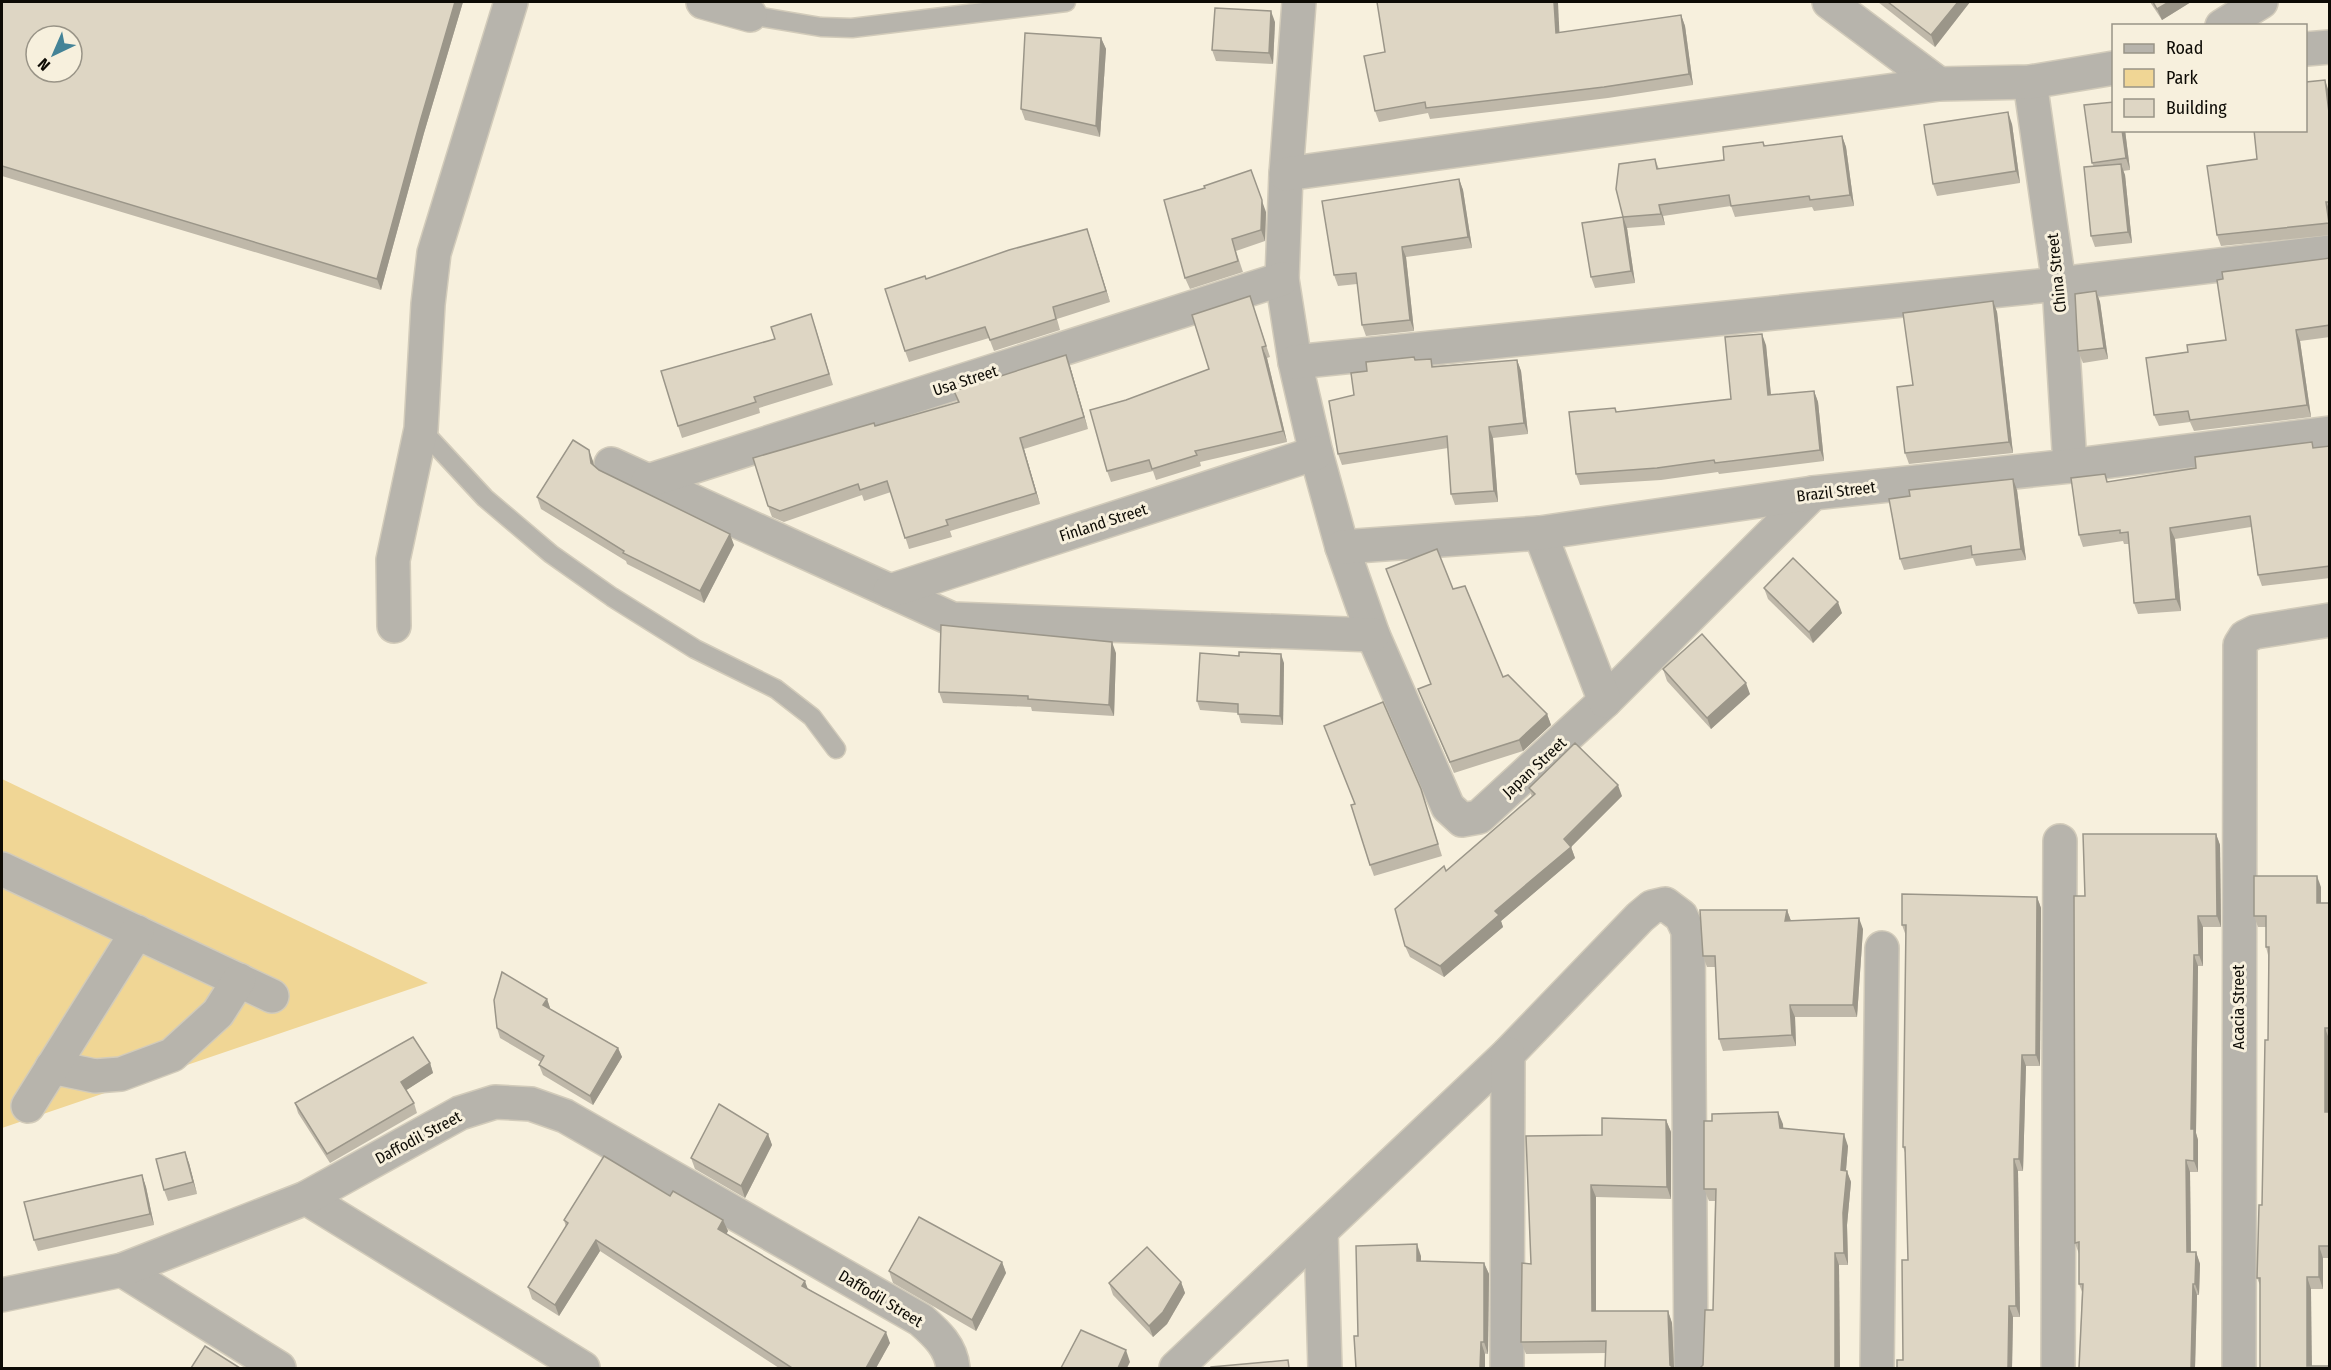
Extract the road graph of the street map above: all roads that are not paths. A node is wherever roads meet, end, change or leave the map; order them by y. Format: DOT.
graph roads {
  1 [pos="511,2"];
  2 [pos="703,2"];
  3 [pos="1066,2"];
  4 [pos="1299,2"];
  5 [pos="1829,2"];
  6 [pos="2261,2"];
  7 [pos="750,15"];
  8 [pos="2225,24"];
  9 [pos="2330,47"];
  10 [pos="2307,49"];
  11 [pos="2112,68"];
  12 [pos="2030,82"];
  13 [pos="1939,84"];
  14 [pos="1286,174"];
  15 [pos="2330,252"];
  16 [pos="1282,279"];
  17 [pos="2059,284"];
  18 [pos="1295,362"];
  19 [pos="421,429"];
  20 [pos="2330,433"];
  21 [pos="1316,453"];
  22 [pos="611,464"];
  23 [pos="2070,466"];
  24 [pos="648,481"];
  25 [pos="1813,493"];
  26 [pos="1540,533"];
  27 [pos="1342,547"];
  28 [pos="890,591"];
  29 [pos="2330,621"];
  30 [pos="394,626"];
  31 [pos="1373,635"];
  32 [pos="1605,702"];
  33 [pos="836,749"];
  34 [pos="2060,841"];
  35 [pos="2,868"];
  36 [pos="137,932"];
  37 [pos="1882,948"];
  38 [pos="239,980"];
  39 [pos="272,996"];
  40 [pos="1508,1054"];
  41 [pos="52,1067"];
  42 [pos="28,1106"];
  43 [pos="306,1198"];
  44 [pos="1321,1232"];
  45 [pos="122,1270"];
  46 [pos="2,1295"];
  47 [pos="279,1368"];
  48 [pos="583,1368"];
  49 [pos="953,1368"];
  50 [pos="1176,1368"];
  51 [pos="1325,1368"];
  52 [pos="1507,1368"];
  53 [pos="1691,1368"];
  54 [pos="1877,1368"];
  55 [pos="2058,1368"];
  56 [pos="2239,1368"];
  1 -- 19 [label="street"];
  2 -- 7 [label="street"];
  3 -- 7 [label="lane"];
  4 -- 14 [label="street, Japan Street"];
  5 -- 13 [label="street"];
  6 -- 8 [label="street"];
  9 -- 10 [label="street"];
  11 -- 12 [label="street"];
  12 -- 13 [label="street"];
  12 -- 17 [label="street, China Street"];
  13 -- 14 [label="street"];
  14 -- 16 [label="street, Japan Street"];
  15 -- 17 [label="street"];
  16 -- 18 [label="street, Japan Street"];
  16 -- 24 [label="street, Usa Street"];
  17 -- 18 [label="street"];
  17 -- 23 [label="street, China Street"];
  18 -- 21 [label="street, Japan Street"];
  19 -- 30 [label="street"];
  19 -- 33 [label="lane"];
  20 -- 23 [label="street, Brazil Street"];
  21 -- 27 [label="street, Japan Street"];
  21 -- 28 [label="street, Finland Street"];
  22 -- 24 [label="street"];
  23 -- 25 [label="street, Brazil Street"];
  24 -- 28 [label="street"];
  25 -- 26 [label="street, Brazil Street"];
  25 -- 32 [label="street, Japan Street"];
  26 -- 27 [label="street, Brazil Street"];
  26 -- 32 [label="street"];
  27 -- 31 [label="street, Japan Street"];
  28 -- 31 [label="street"];
  29 -- 56 [label="street, Acacia Street"];
  31 -- 32 [label="street, Japan Street"];
  34 -- 55 [label="street"];
  35 -- 36 [label="street"];
  36 -- 38 [label="street"];
  36 -- 41 [label="street"];
  37 -- 54 [label="street"];
  38 -- 39 [label="street"];
  38 -- 41 [label="street"];
  40 -- 44 [label="street"];
  40 -- 52 [label="street"];
  40 -- 53 [label="street"];
  41 -- 42 [label="street"];
  43 -- 45 [label="street, Daffodil Street"];
  43 -- 48 [label="street"];
  43 -- 49 [label="street, Daffodil Street"];
  44 -- 50 [label="street"];
  44 -- 51 [label="street"];
  45 -- 46 [label="street, Daffodil Street"];
  45 -- 47 [label="street"];
}
